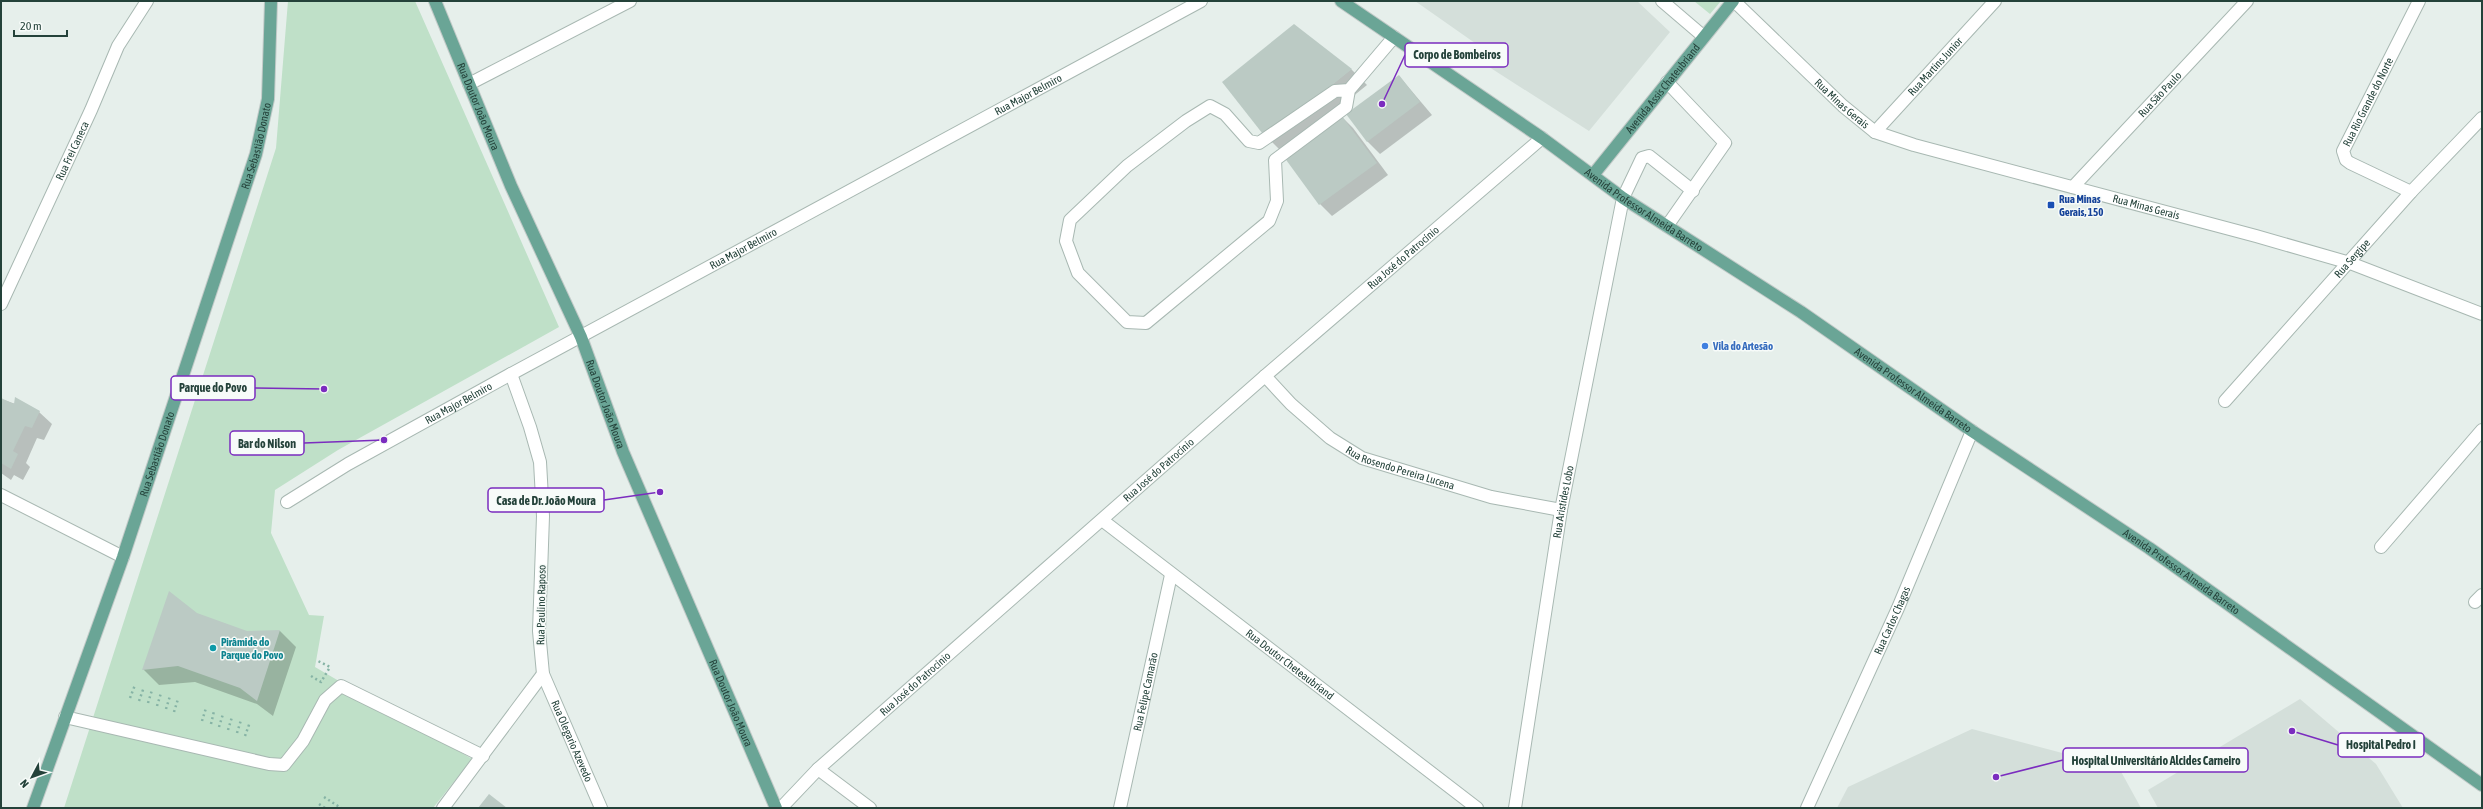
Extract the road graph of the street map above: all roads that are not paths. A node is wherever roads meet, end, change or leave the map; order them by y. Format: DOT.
graph roads {
  1 [pos="148,1"];
  2 [pos="271,1"];
  3 [pos="435,1"];
  4 [pos="630,1"];
  5 [pos="1201,1"];
  6 [pos="1341,1"];
  7 [pos="1662,1"];
  8 [pos="1733,1"];
  9 [pos="1995,1"];
  10 [pos="2247,1"];
  11 [pos="2419,1"];
  12 [pos="1703,36"];
  13 [pos="1394,37"];
  14 [pos="1667,82"];
  15 [pos="469,84"];
  16 [pos="1349,90"];
  17 [pos="2482,118"];
  18 [pos="1875,132"];
  19 [pos="1542,138"];
  20 [pos="1593,175"];
  21 [pos="2073,187"];
  22 [pos="1693,192"];
  23 [pos="2411,192"];
  24 [pos="1623,198"];
  25 [pos="1667,226"];
  26 [pos="2350,263"];
  27 [pos="1,304"];
  28 [pos="2482,314"];
  29 [pos="581,337"];
  30 [pos="510,374"];
  31 [pos="1265,376"];
  32 [pos="2225,401"];
  33 [pos="2482,430"];
  34 [pos="1972,431"];
  35 [pos="1,496"];
  36 [pos="288,502"];
  37 [pos="1561,510"];
  38 [pos="1102,520"];
  39 [pos="2381,547"];
  40 [pos="123,557"];
  41 [pos="1171,575"];
  42 [pos="543,674"];
  43 [pos="65,717"];
  44 [pos="483,756"];
  45 [pos="818,769"];
  46 [pos="2482,785"];
  47 [pos="33,808"];
  48 [pos="443,808"];
  49 [pos="601,808"];
  50 [pos="776,808"];
  51 [pos="781,808"];
  52 [pos="870,808"];
  53 [pos="1120,808"];
  54 [pos="1477,808"];
  55 [pos="1515,808"];
  56 [pos="1807,808"];
  1 -- 27 [label="street, Rua Frei Caneca"];
  2 -- 40 [label="main road, Rua Sebastião Donato"];
  3 -- 15 [label="main road, Rua Doutor João Moura"];
  4 -- 15 [label="street"];
  5 -- 29 [label="street, Rua Major Belmiro"];
  6 -- 13 [label="main road, Avenida Professor Almeida Barreto"];
  7 -- 12 [label="street"];
  8 -- 12 [label="main road, Avenida Assis Chateubriand"];
  8 -- 18 [label="street, Rua Minas Gerais"];
  9 -- 18 [label="street, Rua Martins Junior"];
  10 -- 21 [label="street, Rua São Paulo"];
  11 -- 23 [label="street, Rua Rio Grande do Norte"];
  12 -- 14 [label="main road, Avenida Assis Chateubriand"];
  13 -- 16 [label="street"];
  13 -- 19 [label="main road, Avenida Professor Almeida Barreto"];
  14 -- 20 [label="main road, Avenida Assis Chateubriand"];
  14 -- 22 [label="street"];
  15 -- 29 [label="main road, Rua Doutor João Moura"];
  16 -- 16 [label="street"];
  17 -- 23 [label="street, Rua Sergipe"];
  18 -- 21 [label="street, Rua Minas Gerais"];
  19 -- 20 [label="main road, Avenida Professor Almeida Barreto"];
  19 -- 31 [label="street, Rua José do Patrocínio"];
  20 -- 24 [label="main road, Avenida Professor Almeida Barreto"];
  21 -- 26 [label="street, Rua Minas Gerais"];
  22 -- 24 [label="street, Rua Aristides Lobo"];
  22 -- 25 [label="street"];
  23 -- 26 [label="street, Rua Sergipe"];
  24 -- 25 [label="main road, Avenida Professor Almeida Barreto"];
  24 -- 37 [label="street, Rua Aristides Lobo"];
  25 -- 34 [label="main road, Avenida Professor Almeida Barreto"];
  26 -- 28 [label="street, Rua Minas Gerais"];
  26 -- 32 [label="street, Rua Sergipe"];
  29 -- 30 [label="street, Rua Major Belmiro"];
  29 -- 50 [label="main road, Rua Doutor João Moura"];
  30 -- 36 [label="street, Rua Major Belmiro"];
  30 -- 42 [label="street, Rua Paulino Raposo"];
  31 -- 37 [label="street, Rua Rosendo Pereira Lucena"];
  31 -- 38 [label="street, Rua José do Patrocínio"];
  33 -- 39 [label="street"];
  34 -- 46 [label="main road, Avenida Professor Almeida Barreto"];
  34 -- 56 [label="street, Rua Carlos Chagas"];
  35 -- 40 [label="street"];
  37 -- 55 [label="street, Rua Aristides Lobo"];
  38 -- 41 [label="street, Rua Doutor Cheteaubriand"];
  38 -- 45 [label="street, Rua José do Patrocínio"];
  40 -- 43 [label="main road, Rua Sebastião Donato"];
  41 -- 53 [label="street, Rua Felipe Camarão"];
  41 -- 54 [label="street, Rua Doutor Cheteaubriand"];
  42 -- 44 [label="street"];
  42 -- 49 [label="street, Rua Olegario Azevedo"];
  43 -- 44 [label="street"];
  43 -- 47 [label="main road, Rua Sebastião Donato"];
  44 -- 48 [label="street"];
  45 -- 51 [label="street, Rua José do Patrocínio"];
  45 -- 52 [label="street"];
}
